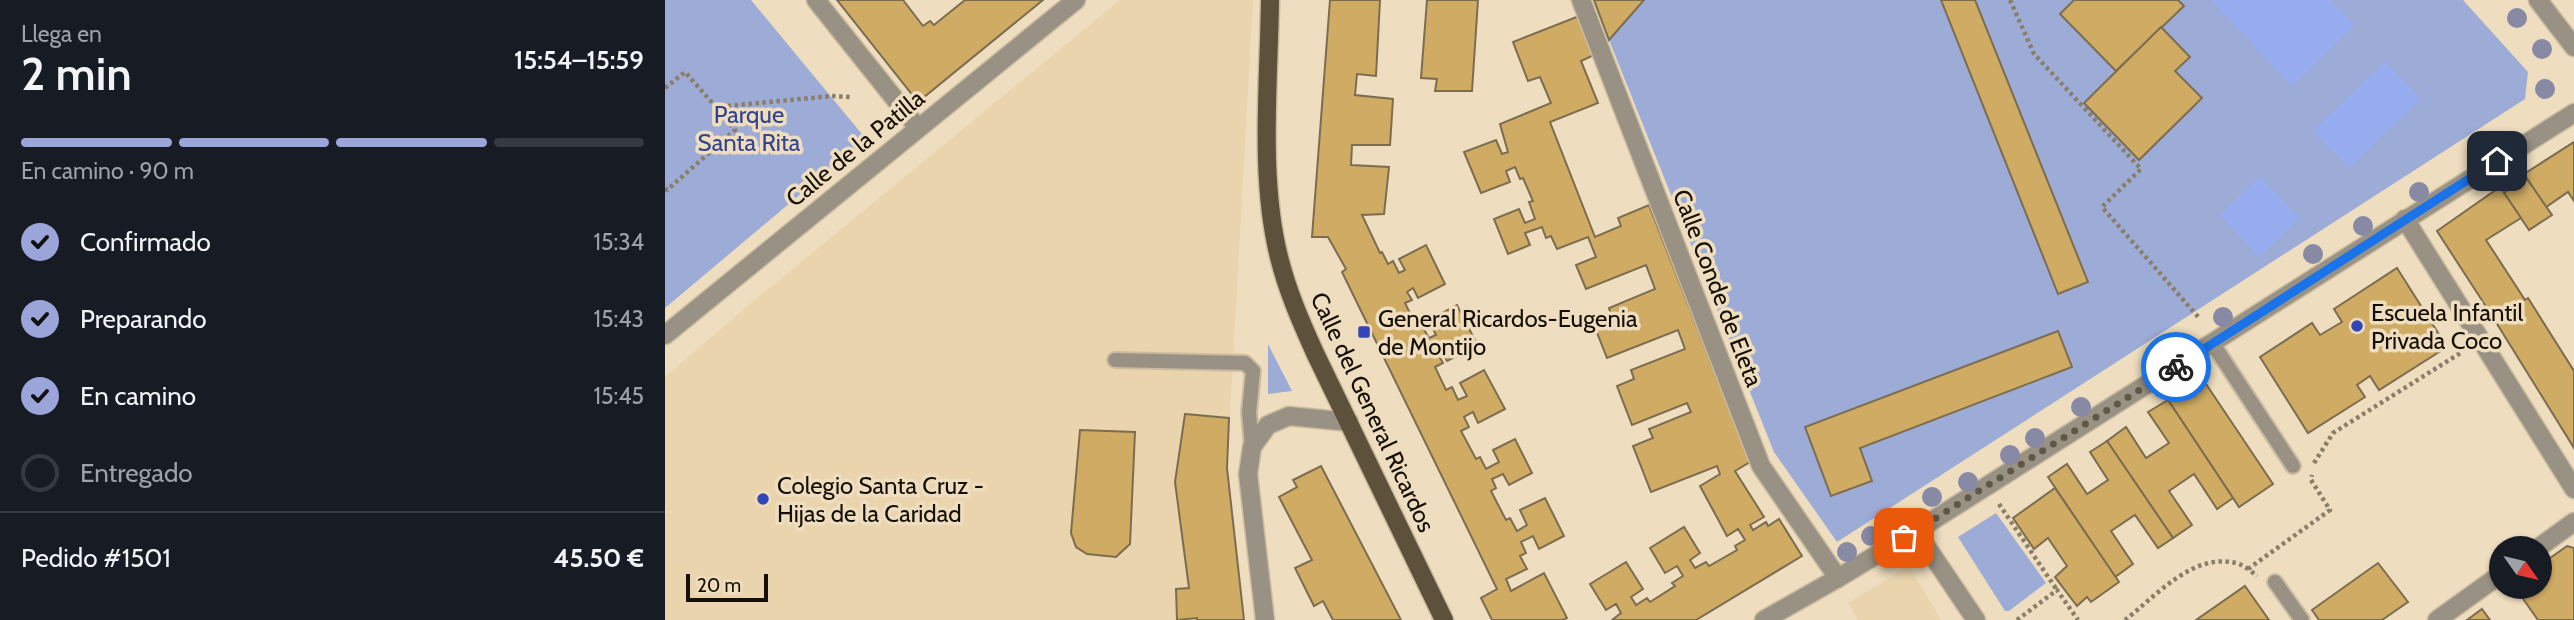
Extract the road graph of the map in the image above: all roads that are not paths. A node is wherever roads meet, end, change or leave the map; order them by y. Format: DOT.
graph roads {
  1 [pos="816,0"];
  2 [pos="1076,0"];
  3 [pos="1270,0"];
  4 [pos="1581,0"];
  5 [pos="2539,0"];
  6 [pos="2574,47"];
  7 [pos="2574,113"];
  8 [pos="918,128"];
  9 [pos="2405,219"];
  10 [pos="666,333"];
  11 [pos="2213,344"];
  12 [pos="1115,360"];
  13 [pos="1349,422"];
  14 [pos="1252,447"];
  15 [pos="2293,466"];
  16 [pos="2574,489"];
  17 [pos="2574,522"];
  18 [pos="1916,531"];
  19 [pos="2552,538"];
  20 [pos="1838,578"];
  21 [pos="2271,582"];
  22 [pos="2489,583"];
  23 [pos="1265,620"];
  24 [pos="1444,620"];
  25 [pos="1764,620"];
  26 [pos="1976,620"];
  27 [pos="2302,620"];
  28 [pos="2437,620"];
  1 -- 8 [label="street"];
  2 -- 8 [label="street, Calle de la Patilla"];
  3 -- 13 [label="main road, Calle del General Ricardos"];
  4 -- 20 [label="street, Calle Conde de Eleta"];
  5 -- 6 [label="street"];
  7 -- 9 [label="street"];
  8 -- 10 [label="street, Calle de la Patilla"];
  9 -- 11 [label="street"];
  9 -- 16 [label="street"];
  11 -- 15 [label="lane"];
  11 -- 18 [label="street"];
  12 -- 14 [label="lane"];
  13 -- 14 [label="street"];
  13 -- 24 [label="main road, Calle del General Ricardos"];
  14 -- 23 [label="street"];
  17 -- 19 [label="street"];
  18 -- 20 [label="street"];
  18 -- 26 [label="street"];
  20 -- 25 [label="street"];
  21 -- 27 [label="lane"];
  22 -- 28 [label="street"];
}
